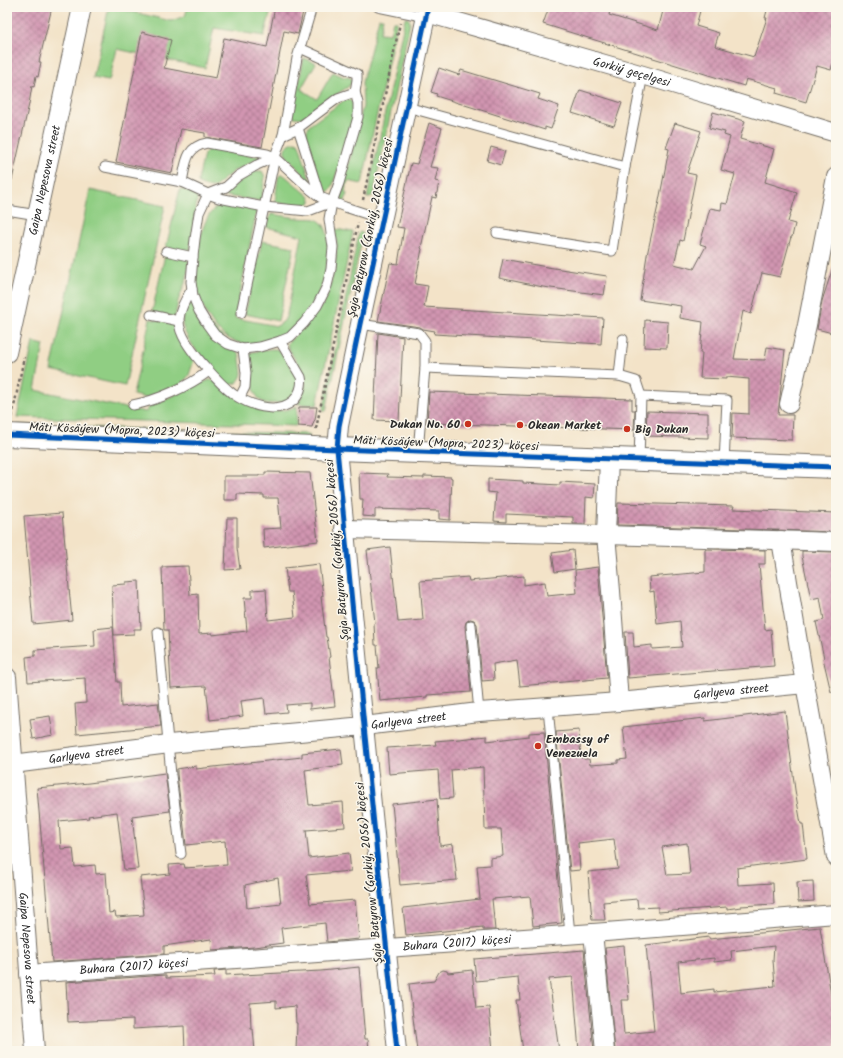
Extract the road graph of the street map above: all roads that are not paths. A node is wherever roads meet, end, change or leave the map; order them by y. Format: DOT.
graph roads {
  1 [pos="82,7"];
  2 [pos="312,7"];
  3 [pos="378,7"];
  4 [pos="427,13"];
  5 [pos="300,48"];
  6 [pos="643,76"];
  7 [pos="355,92"];
  8 [pos="407,107"];
  9 [pos="298,128"];
  10 [pos="836,133"];
  11 [pos="284,135"];
  12 [pos="275,157"];
  13 [pos="105,167"];
  14 [pos="625,167"];
  15 [pos="836,177"];
  16 [pos="182,182"];
  17 [pos="208,194"];
  18 [pos="320,197"];
  19 [pos="332,202"];
  20 [pos="264,207"];
  21 [pos="7,210"];
  22 [pos="37,215"];
  23 [pos="382,219"];
  24 [pos="497,233"];
  25 [pos="166,251"];
  26 [pos="193,257"];
  27 [pos="192,289"];
  28 [pos="241,312"];
  29 [pos="151,315"];
  30 [pos="179,320"];
  31 [pos="360,324"];
  32 [pos="623,339"];
  33 [pos="280,341"];
  34 [pos="8,345"];
  35 [pos="243,349"];
  36 [pos="425,368"];
  37 [pos="209,371"];
  38 [pos="619,376"];
  39 [pos="642,396"];
  40 [pos="240,397"];
  41 [pos="789,404"];
  42 [pos="134,405"];
  43 [pos="7,436"];
  44 [pos="337,449"];
  45 [pos="418,452"];
  46 [pos="608,459"];
  47 [pos="639,460"];
  48 [pos="724,463"];
  49 [pos="836,467"];
  50 [pos="344,529"];
  51 [pos="606,535"];
  52 [pos="781,540"];
  53 [pos="836,542"];
  54 [pos="471,625"];
  55 [pos="158,632"];
  56 [pos="7,678"];
  57 [pos="805,684"];
  58 [pos="620,702"];
  59 [pos="548,708"];
  60 [pos="479,712"];
  61 [pos="364,726"];
  62 [pos="9,741"];
  63 [pos="169,744"];
  64 [pos="13,764"];
  65 [pos="833,824"];
  66 [pos="181,854"];
  67 [pos="836,857"];
  68 [pos="836,914"];
  69 [pos="593,933"];
  70 [pos="570,934"];
  71 [pos="387,948"];
  72 [pos="29,974"];
  73 [pos="35,1051"];
  74 [pos="397,1051"];
  75 [pos="605,1051"];
  1 -- 22 [label="street, Gaipa Nepesova street"];
  2 -- 5 [label="lane"];
  3 -- 4 [label="lane"];
  4 -- 6 [label="street, Gorkiý geçelgesi"];
  4 -- 8 [label="street, Şaja Batyrow (Gorkiý, 2056) köçesi"];
  5 -- 7 [label="lane"];
  5 -- 11 [label="lane"];
  6 -- 10 [label="street, Gorkiý geçelgesi"];
  6 -- 14 [label="lane"];
  7 -- 9 [label="lane"];
  7 -- 19 [label="lane"];
  8 -- 14 [label="lane"];
  8 -- 23 [label="street, Şaja Batyrow (Gorkiý, 2056) köçesi"];
  9 -- 11 [label="lane"];
  9 -- 18 [label="lane"];
  11 -- 12 [label="lane"];
  12 -- 16 [label="lane"];
  12 -- 17 [label="lane"];
  12 -- 18 [label="lane"];
  12 -- 20 [label="lane"];
  13 -- 16 [label="lane"];
  14 -- 24 [label="lane"];
  15 -- 41 [label="street"];
  16 -- 17 [label="lane"];
  17 -- 20 [label="lane"];
  17 -- 26 [label="lane"];
  18 -- 19 [label="lane"];
  19 -- 20 [label="lane"];
  19 -- 23 [label="lane"];
  19 -- 33 [label="lane"];
  20 -- 28 [label="lane"];
  21 -- 22 [label="lane"];
  22 -- 34 [label="street, Gaipa Nepesova street"];
  23 -- 31 [label="street, Şaja Batyrow (Gorkiý, 2056) köçesi"];
  25 -- 26 [label="lane"];
  26 -- 27 [label="lane"];
  27 -- 30 [label="lane"];
  27 -- 35 [label="lane"];
  29 -- 30 [label="lane"];
  30 -- 37 [label="lane"];
  31 -- 36 [label="lane"];
  31 -- 44 [label="street, Şaja Batyrow (Gorkiý, 2056) köçesi"];
  32 -- 38 [label="lane"];
  33 -- 35 [label="lane"];
  33 -- 40 [label="lane"];
  35 -- 40 [label="lane"];
  36 -- 38 [label="lane"];
  36 -- 45 [label="lane"];
  37 -- 40 [label="lane"];
  37 -- 42 [label="lane"];
  38 -- 39 [label="lane"];
  39 -- 47 [label="lane"];
  39 -- 48 [label="lane"];
  43 -- 44 [label="street, Mäti Kösäýew (Mopra, 2023) köçesi"];
  44 -- 45 [label="street, Mäti Kösäýew (Mopra, 2023) köçesi"];
  44 -- 50 [label="street, Şaja Batyrow (Gorkiý, 2056) köçesi"];
  45 -- 46 [label="street, Mäti Kösäýew (Mopra, 2023) köçesi"];
  46 -- 47 [label="street, Mäti Kösäýew (Mopra, 2023) köçesi"];
  46 -- 51 [label="street"];
  47 -- 48 [label="street, Mäti Kösäýew (Mopra, 2023) köçesi"];
  48 -- 49 [label="street, Mäti Kösäýew (Mopra, 2023) köçesi"];
  50 -- 51 [label="street"];
  50 -- 61 [label="street, Şaja Batyrow (Gorkiý, 2056) köçesi"];
  51 -- 52 [label="street"];
  51 -- 58 [label="street"];
  52 -- 53 [label="street"];
  52 -- 57 [label="street"];
  54 -- 60 [label="lane"];
  55 -- 63 [label="lane"];
  56 -- 62 [label="street, Gaipa Nepesova street"];
  57 -- 58 [label="street, Garlyeva street"];
  57 -- 65 [label="street"];
  58 -- 59 [label="street, Garlyeva street"];
  59 -- 60 [label="street, Garlyeva street"];
  59 -- 70 [label="lane"];
  60 -- 61 [label="street, Garlyeva street"];
  61 -- 63 [label="street, Garlyeva street"];
  61 -- 71 [label="street, Şaja Batyrow (Gorkiý, 2056) köçesi"];
  62 -- 64 [label="street, Gaipa Nepesova street"];
  63 -- 64 [label="street, Garlyeva street"];
  63 -- 66 [label="lane"];
  64 -- 72 [label="street, Gaipa Nepesova street"];
  65 -- 67 [label="street"];
  68 -- 69 [label="street, Buhara (2017) köçesi"];
  69 -- 70 [label="street, Buhara (2017) köçesi"];
  69 -- 75 [label="street"];
  70 -- 71 [label="street, Buhara (2017) köçesi"];
  71 -- 72 [label="street, Buhara (2017) köçesi"];
  71 -- 74 [label="street, Şaja Batyrow (Gorkiý, 2056) köçesi"];
  72 -- 73 [label="street, Gaipa Nepesova street"];
}
